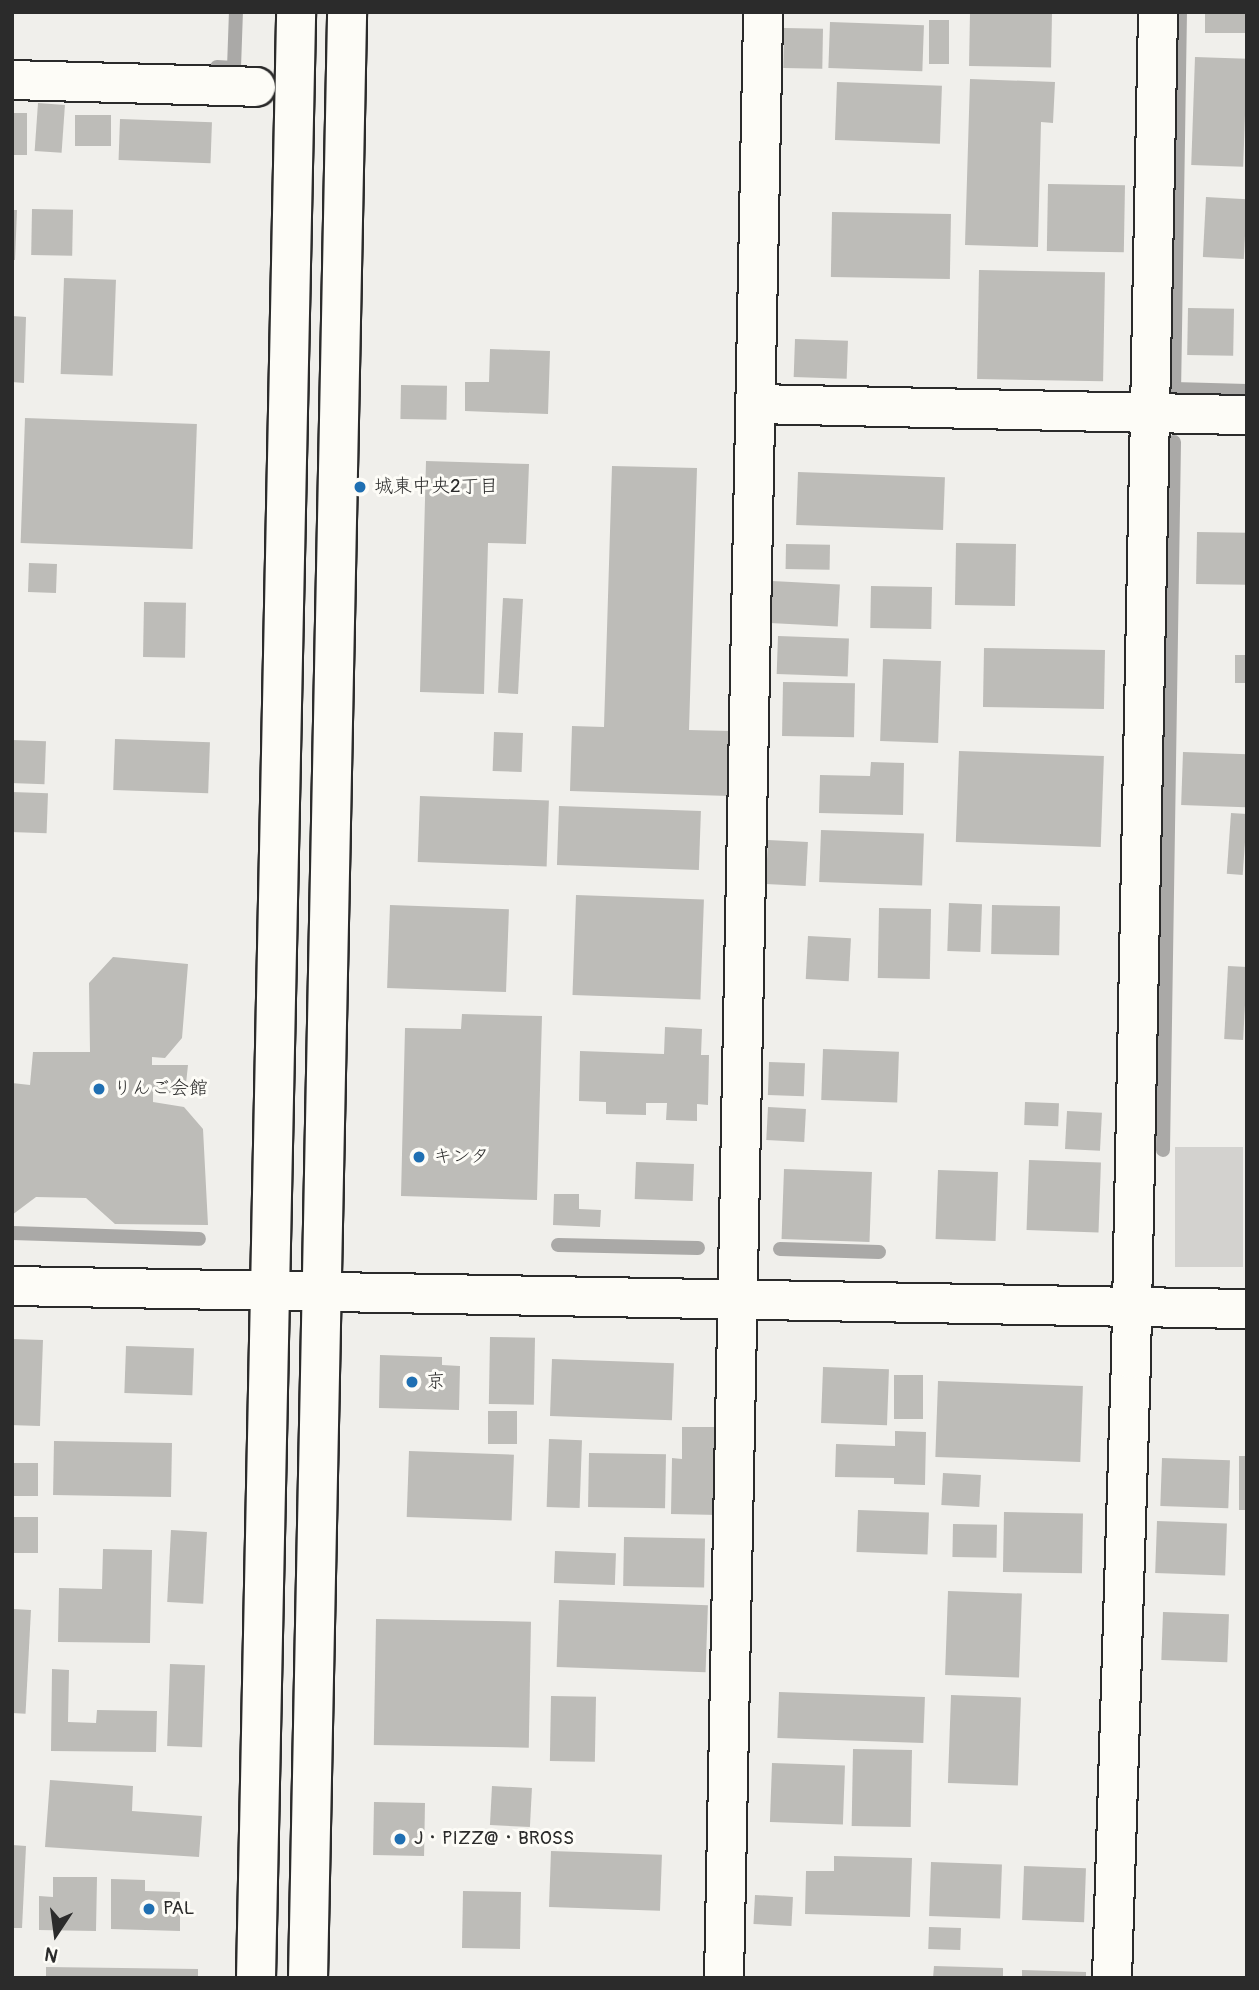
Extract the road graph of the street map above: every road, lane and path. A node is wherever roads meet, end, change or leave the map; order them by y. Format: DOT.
graph roads {
  1 [pos="296,12"];
  2 [pos="347,12"];
  3 [pos="763,12"];
  4 [pos="1158,12"];
  5 [pos="12,80"];
  6 [pos="256,87"];
  7 [pos="756,404"];
  8 [pos="1147,414"];
  9 [pos="1247,415"];
  10 [pos="12,1286"];
  11 [pos="271,1291"];
  12 [pos="323,1292"];
  13 [pos="738,1299"];
  14 [pos="1131,1307"];
  15 [pos="1247,1309"];
  16 [pos="256,1978"];
  17 [pos="308,1978"];
  18 [pos="724,1978"];
  19 [pos="1112,1978"];
  1 -- 11 [label="street"];
  2 -- 12 [label="street"];
  3 -- 7 [label="street"];
  4 -- 8 [label="street"];
  5 -- 6 [label="street"];
  7 -- 8 [label="street"];
  7 -- 13 [label="street"];
  8 -- 9 [label="street"];
  8 -- 14 [label="street"];
  10 -- 11 [label="street"];
  11 -- 12 [label="street"];
  11 -- 16 [label="street"];
  12 -- 13 [label="street"];
  12 -- 17 [label="street"];
  13 -- 14 [label="street"];
  13 -- 18 [label="street"];
  14 -- 15 [label="street"];
  14 -- 19 [label="street"];
}
